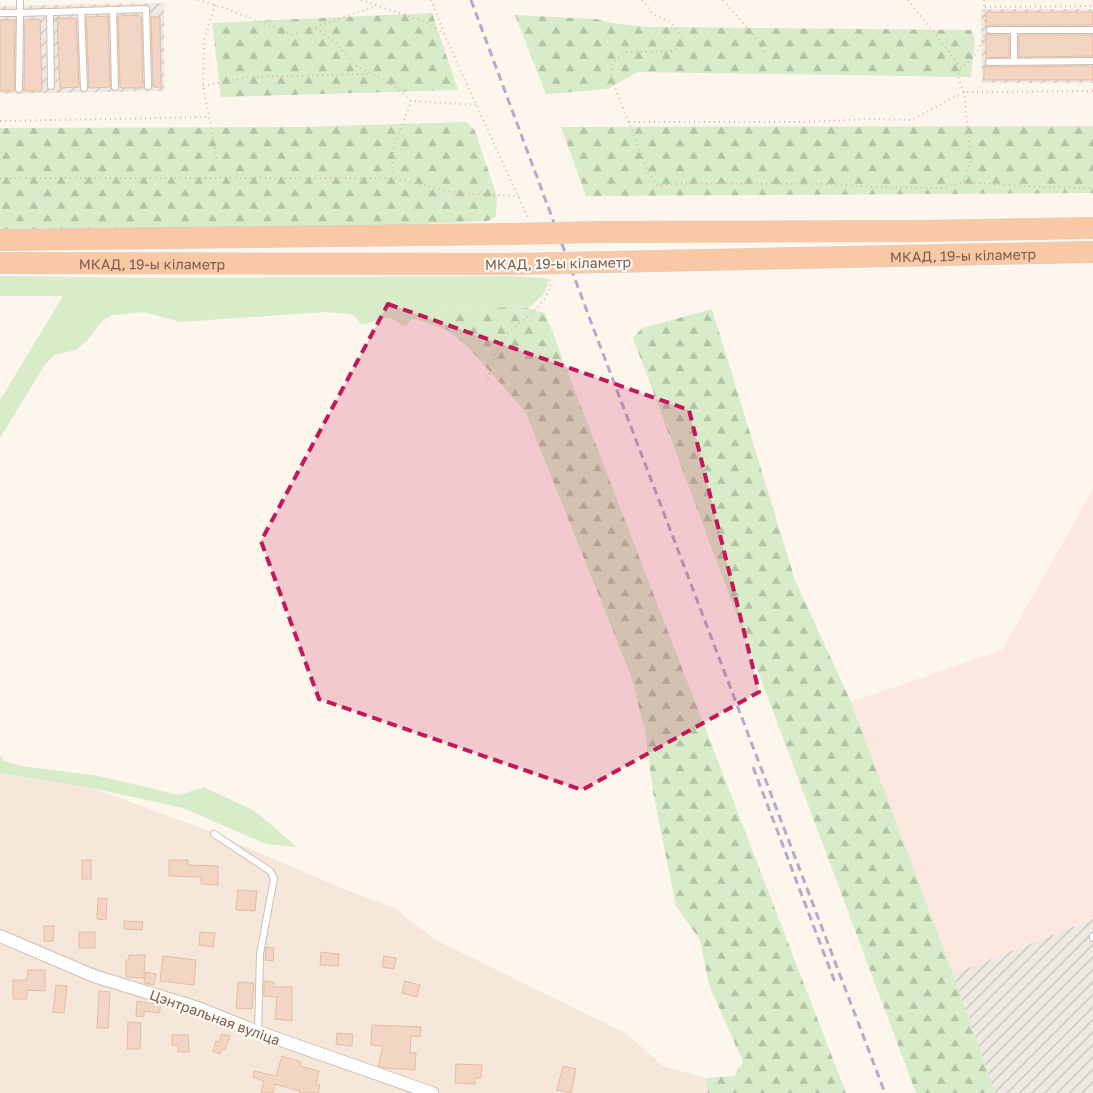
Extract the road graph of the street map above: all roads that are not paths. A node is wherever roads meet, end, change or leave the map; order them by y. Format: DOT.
graph roads {
  1 [pos="20,0"];
  2 [pos="113,10"];
  3 [pos="81,11"];
  4 [pos="50,12"];
  5 [pos="20,13"];
  6 [pos="0,14"];
  7 [pos="1014,30"];
  8 [pos="1093,30"];
  9 [pos="988,31"];
  10 [pos="1093,61"];
  11 [pos="989,62"];
  12 [pos="1014,62"];
  13 [pos="51,86"];
  14 [pos="148,86"];
  15 [pos="115,87"];
  16 [pos="84,88"];
  17 [pos="19,89"];
  18 [pos="1093,228"];
  19 [pos="0,240"];
  20 [pos="1093,252"];
  21 [pos="0,263"];
  22 [pos="214,834"];
  23 [pos="0,936"];
  24 [pos="258,1032"];
  25 [pos="432,1093"];
  1 -- 5 [label="lane"];
  2 -- 3 [label="lane"];
  2 -- 14 [label="lane"];
  2 -- 15 [label="lane"];
  3 -- 4 [label="lane"];
  3 -- 16 [label="lane"];
  4 -- 5 [label="lane"];
  4 -- 13 [label="lane"];
  5 -- 6 [label="lane"];
  5 -- 17 [label="lane"];
  7 -- 8 [label="lane"];
  7 -- 9 [label="lane"];
  7 -- 12 [label="lane"];
  10 -- 12 [label="lane"];
  11 -- 12 [label="lane"];
  18 -- 19 [label="highway, МКАД, 19-ы кіламетр, bridge"];
  20 -- 21 [label="highway, МКАД, 19-ы кіламетр, bridge"];
  22 -- 24 [label="lane"];
  23 -- 24 [label="street, Цэнтральная вуліца"];
  24 -- 25 [label="street, Цэнтральная вуліца"];
}
